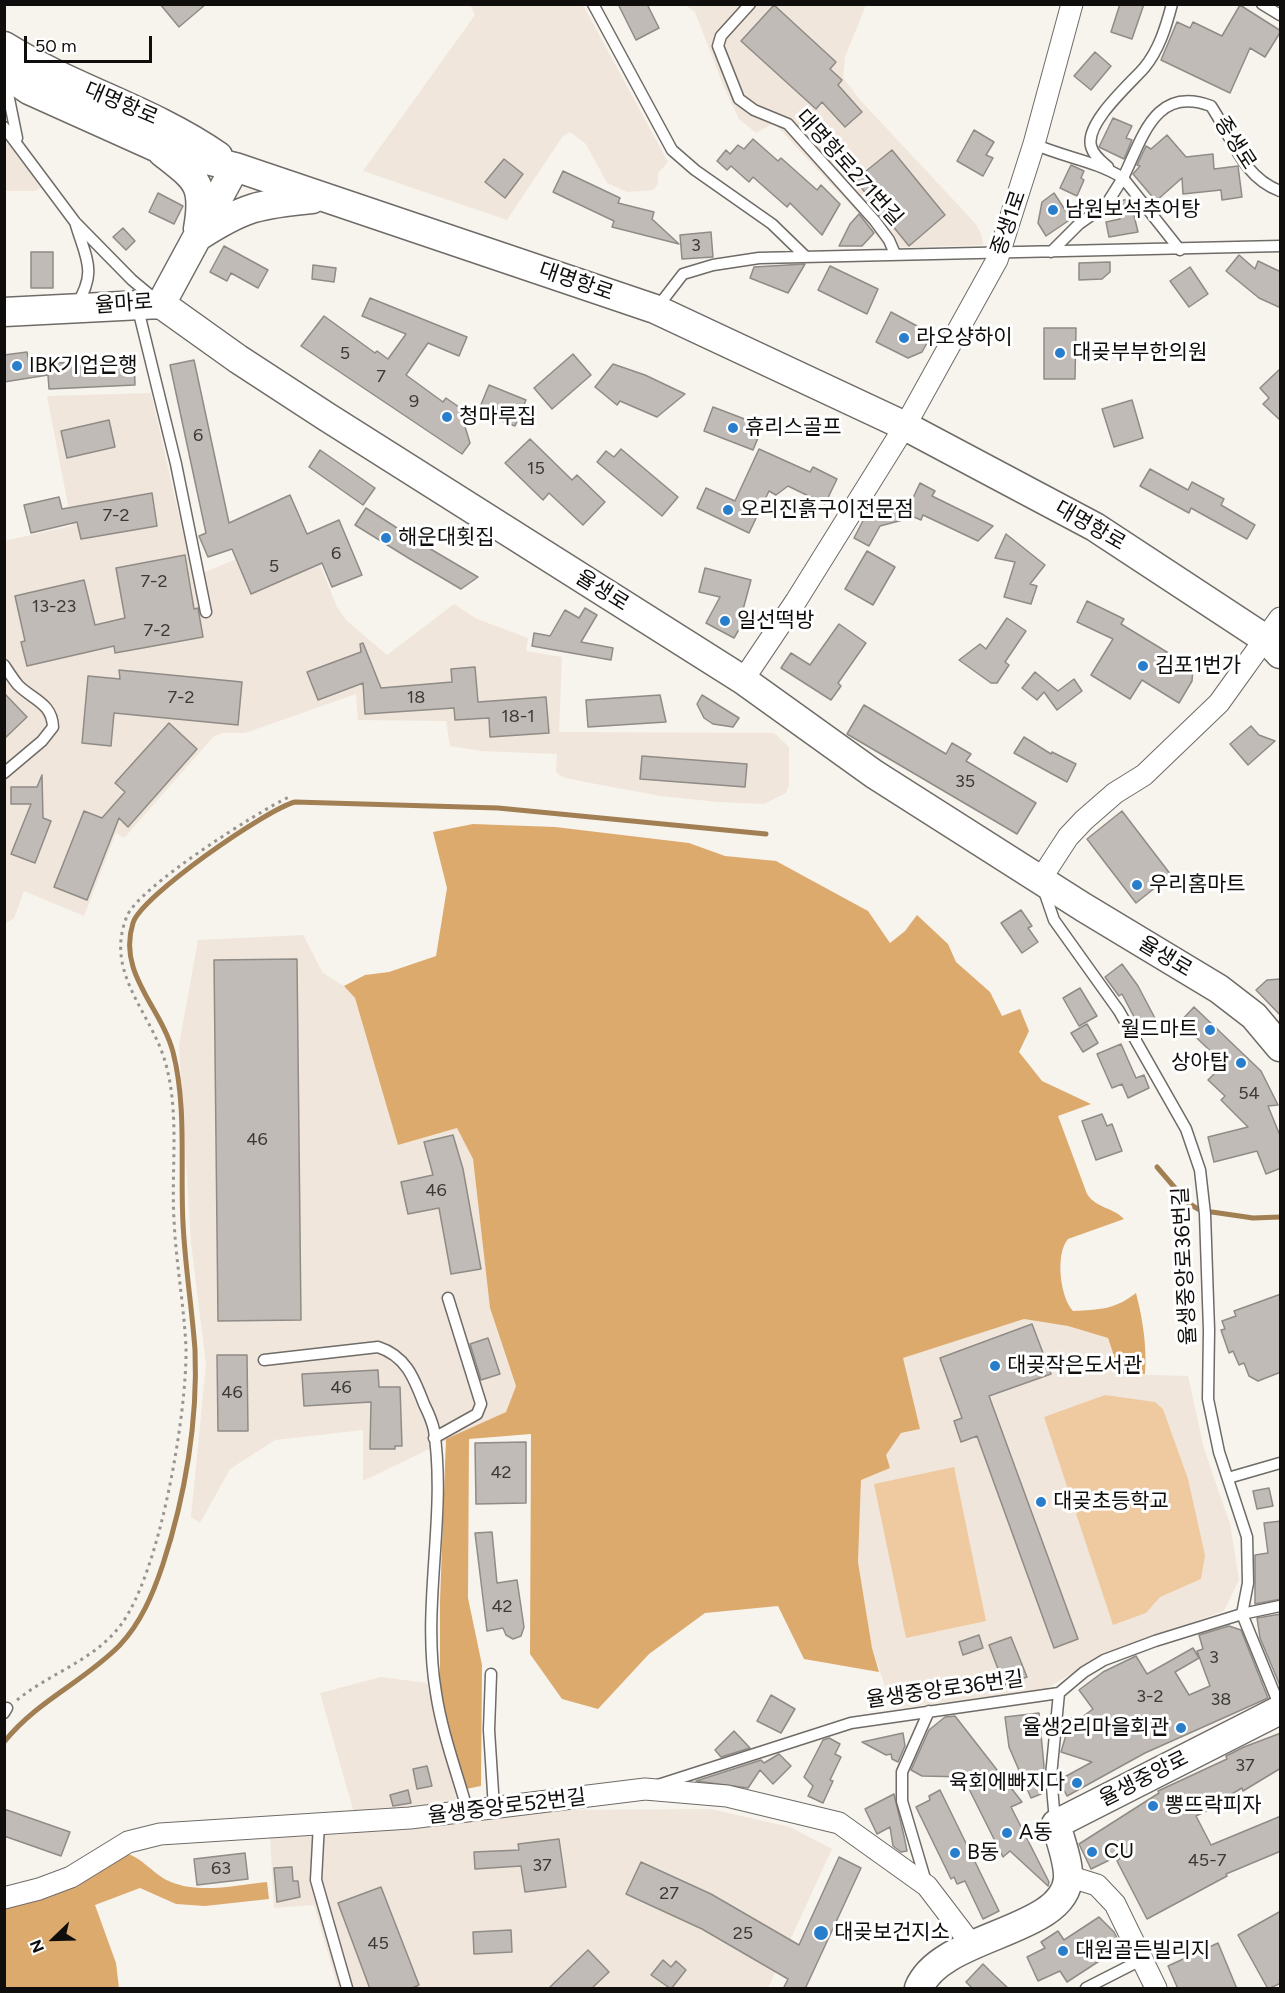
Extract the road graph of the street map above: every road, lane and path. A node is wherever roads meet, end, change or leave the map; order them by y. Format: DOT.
graph roads {
  1 [pos="593,4"];
  2 [pos="750,4"];
  3 [pos="1072,4"];
  4 [pos="1172,4"];
  5 [pos="1262,4"];
  6 [pos="1281,15"];
  7 [pos="4,46"];
  8 [pos="4,73"];
  9 [pos="4,79"];
  10 [pos="4,127"];
  11 [pos="18,142"];
  12 [pos="1034,144"];
  13 [pos="158,148"];
  14 [pos="235,167"];
  15 [pos="1110,170"];
  16 [pos="1123,178"];
  17 [pos="1281,191"];
  18 [pos="324,198"];
  19 [pos="75,222"];
  20 [pos="197,237"];
  21 [pos="1281,246"];
  22 [pos="1180,250"];
  23 [pos="1000,252"];
  24 [pos="1050,252"];
  25 [pos="895,254"];
  26 [pos="805,256"];
  27 [pos="149,305"];
  28 [pos="75,308"];
  29 [pos="656,309"];
  30 [pos="4,312"];
  31 [pos="905,426"];
  32 [pos="206,612"];
  33 [pos="1277,639"];
  34 [pos="4,665"];
  35 [pos="743,680"];
  36 [pos="4,773"];
  37 [pos="289,796"];
  38 [pos="1040,880"];
  39 [pos="1281,1047"];
  40 [pos="448,1298"];
  41 [pos="264,1360"];
  42 [pos="434,1438"];
  43 [pos="1281,1463"];
  44 [pos="1228,1478"];
  45 [pos="1281,1606"];
  46 [pos="1242,1614"];
  47 [pos="491,1674"];
  48 [pos="1059,1693"];
  49 [pos="1281,1708"];
  50 [pos="6,1711"];
  51 [pos="929,1711"];
  52 [pos="645,1789"];
  53 [pos="494,1808"];
  54 [pos="468,1812"];
  55 [pos="319,1823"];
  56 [pos="1056,1824"];
  57 [pos="1068,1876"];
  58 [pos="927,1886"];
  59 [pos="4,1898"];
  60 [pos="972,1945"];
  61 [pos="1143,1959"];
  62 [pos="347,1989"];
  63 [pos="919,1989"];
  64 [pos="1086,1989"];
  65 [pos="1156,1989"];
  1 -- 26 [label="lane"];
  2 -- 25 [label="lane, 대명항로271번길"];
  3 -- 12 [label="street, 종생1로"];
  4 -- 15 [label="lane"];
  5 -- 6 [label="lane"];
  7 -- 14 [label="street, 대명항로"];
  8 -- 13 [label="street, 대명항로"];
  9 -- 11 [label="lane"];
  10 -- 11 [label="lane"];
  11 -- 19 [label="lane"];
  12 -- 15 [label="lane"];
  12 -- 23 [label="street, 종생1로"];
  13 -- 14 [label="street, 대명항로"];
  13 -- 20 [label="street"];
  14 -- 18 [label="street, 대명항로"];
  14 -- 20 [label="street, 율마로"];
  15 -- 16 [label="lane"];
  16 -- 17 [label="lane, 종생로"];
  16 -- 22 [label="lane"];
  16 -- 24 [label="lane"];
  18 -- 20 [label="street"];
  18 -- 29 [label="street, 대명항로"];
  19 -- 27 [label="lane"];
  19 -- 28 [label="lane"];
  20 -- 27 [label="street, 율마로"];
  21 -- 22 [label="lane, 대명항로271번길"];
  22 -- 24 [label="lane, 대명항로271번길"];
  23 -- 24 [label="lane, 대명항로271번길"];
  23 -- 25 [label="lane, 대명항로271번길"];
  23 -- 31 [label="street, 종생1로"];
  25 -- 26 [label="lane, 대명항로271번길"];
  26 -- 29 [label="lane, 대명항로271번길"];
  27 -- 28 [label="street, 율마로"];
  27 -- 32 [label="lane"];
  27 -- 35 [label="street, 율생로"];
  28 -- 30 [label="street, 율마로"];
  29 -- 31 [label="street, 대명항로"];
  31 -- 33 [label="street, 대명항로"];
  31 -- 35 [label="street"];
  33 -- 38 [label="street, 대명항로"];
  34 -- 36 [label="lane"];
  35 -- 38 [label="street, 율생로"];
  37 -- 50 [label="path"];
  38 -- 39 [label="street, 율생로"];
  38 -- 44 [label="lane, 율생중앙로36번길"];
  40 -- 42 [label="lane"];
  41 -- 42 [label="lane"];
  42 -- 54 [label="lane"];
  43 -- 44 [label="lane"];
  44 -- 46 [label="lane, 율생중앙로36번길"];
  45 -- 46 [label="lane"];
  46 -- 48 [label="lane"];
  46 -- 49 [label="lane"];
  47 -- 53 [label="lane"];
  48 -- 51 [label="lane, 율생중앙로36번길"];
  48 -- 56 [label="lane"];
  49 -- 56 [label="street, 율생중앙로"];
  51 -- 52 [label="lane, 율생중앙로36번길"];
  51 -- 58 [label="lane"];
  52 -- 53 [label="street, 율생중앙로52번길"];
  52 -- 58 [label="street, 율생중앙로52번길"];
  53 -- 54 [label="street, 율생중앙로52번길"];
  54 -- 55 [label="street, 율생중앙로52번길"];
  55 -- 59 [label="street, 율생중앙로52번길"];
  55 -- 62 [label="lane"];
  56 -- 57 [label="street"];
  57 -- 60 [label="street"];
  57 -- 61 [label="street"];
  58 -- 60 [label="street, 율생중앙로52번길"];
  60 -- 63 [label="street"];
  61 -- 64 [label="lane"];
  61 -- 65 [label="street"];
}
